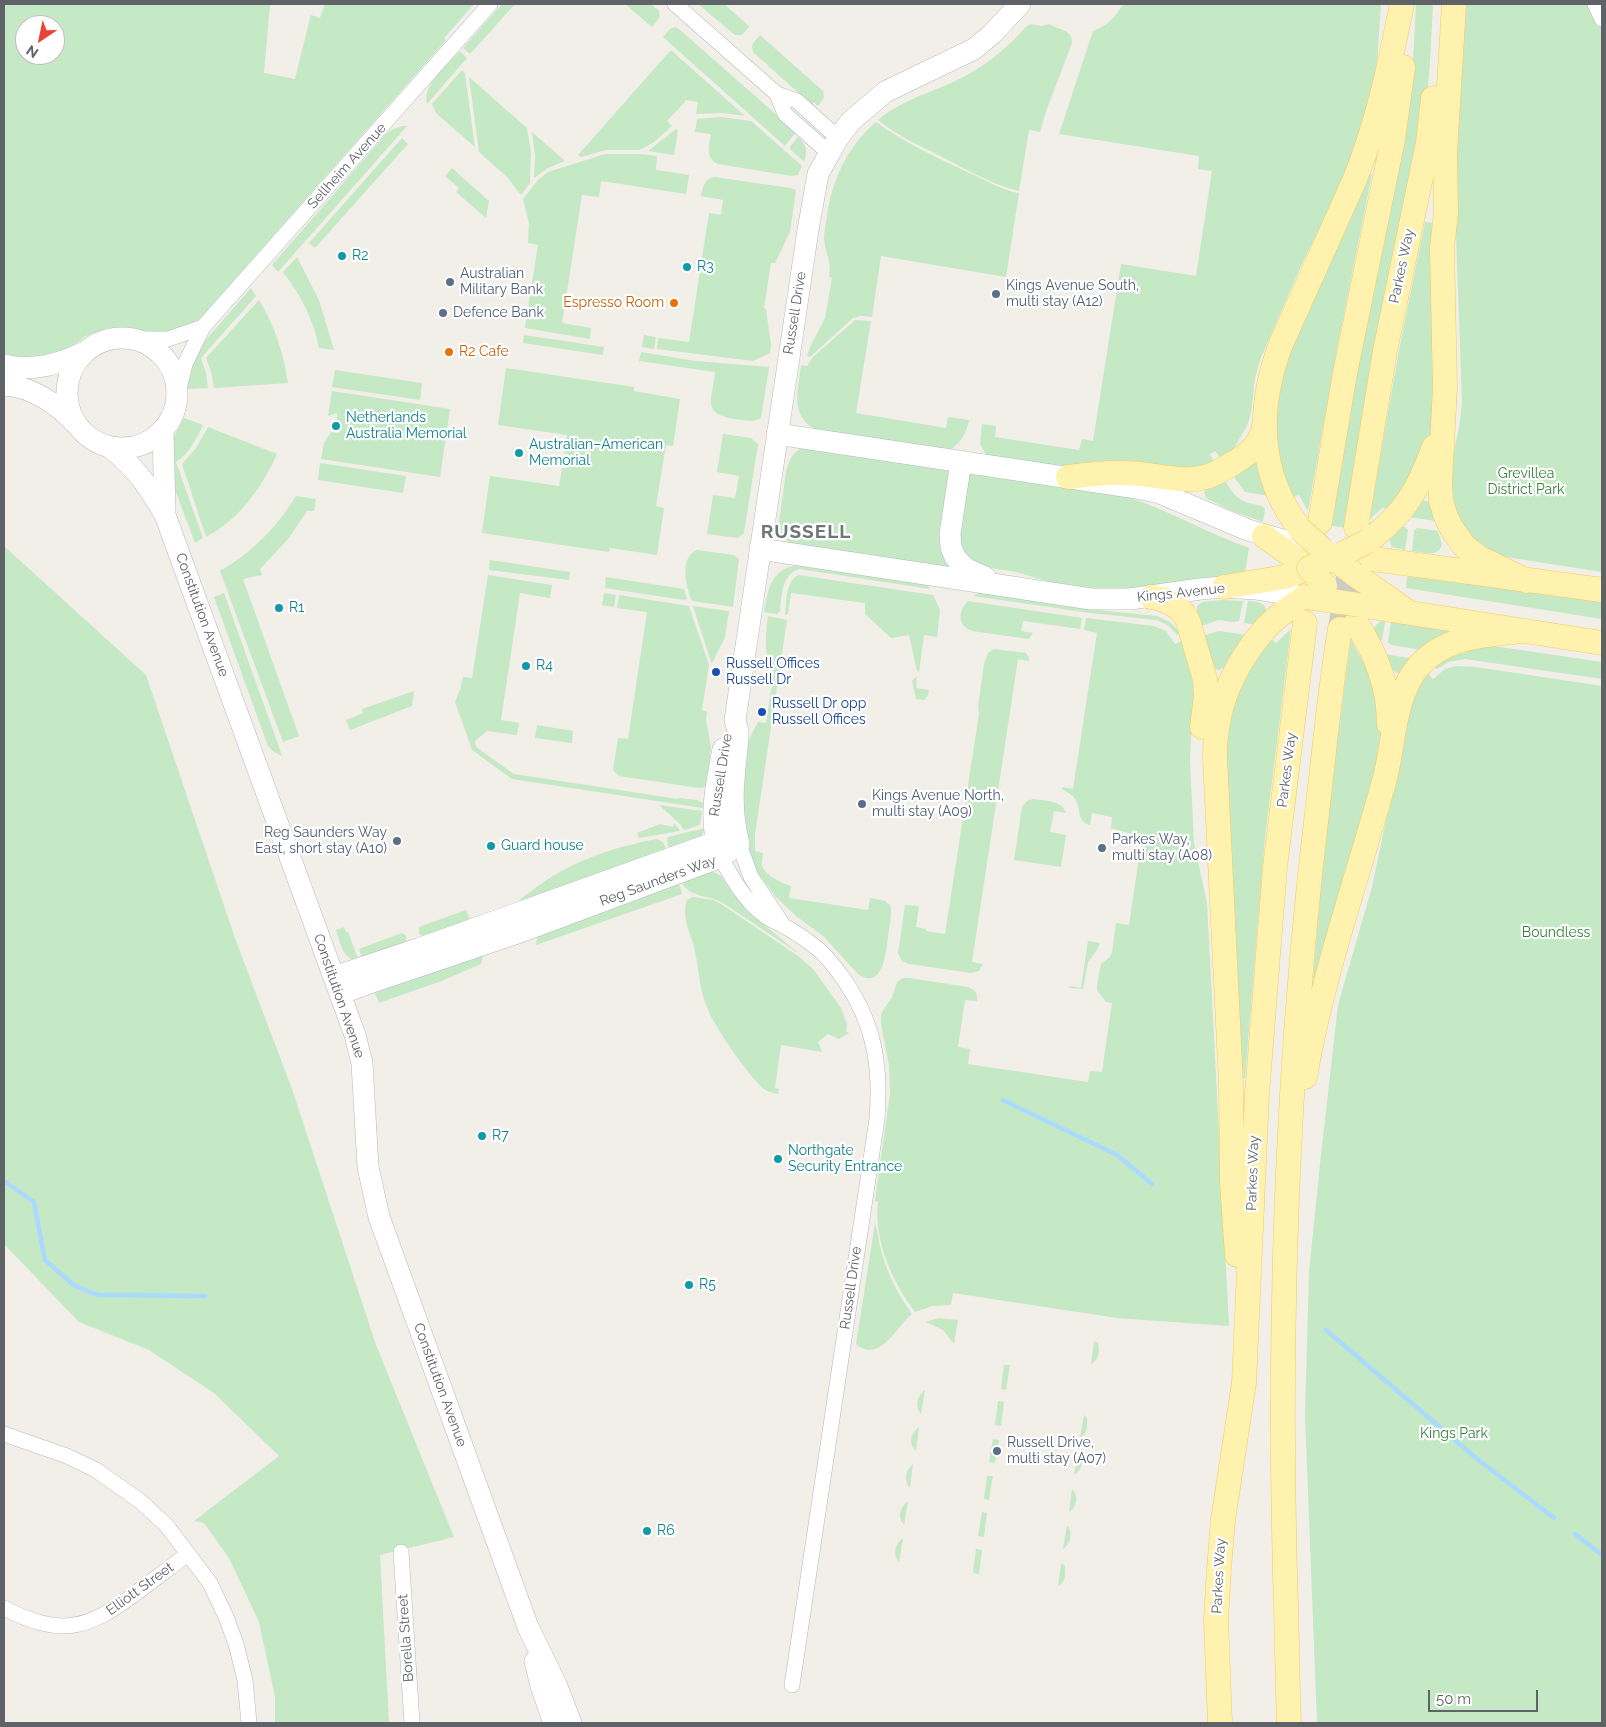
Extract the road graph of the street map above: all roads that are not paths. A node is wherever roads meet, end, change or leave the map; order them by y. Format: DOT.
graph roads {
  1 [pos="490,4"];
  2 [pos="675,4"];
  3 [pos="1020,4"];
  4 [pos="1402,4"];
  5 [pos="1406,4"];
  6 [pos="1439,4"];
  7 [pos="1454,4"];
  8 [pos="1595,4"];
  9 [pos="1602,19"];
  10 [pos="834,146"];
  11 [pos="204,327"];
  12 [pos="133,339"];
  13 [pos="88,350"];
  14 [pos="4,365"];
  15 [pos="4,385"];
  16 [pos="178,393"];
  17 [pos="1444,420"];
  18 [pos="77,424"];
  19 [pos="1264,426"];
  20 [pos="162,432"];
  21 [pos="777,434"];
  22 [pos="108,446"];
  23 [pos="961,461"];
  24 [pos="1068,477"];
  25 [pos="165,515"];
  26 [pos="1264,536"];
  27 [pos="760,550"];
  28 [pos="1352,557"];
  29 [pos="1300,572"];
  30 [pos="1527,581"];
  31 [pos="1003,585"];
  32 [pos="1224,587"];
  33 [pos="1602,590"];
  34 [pos="1151,597"];
  35 [pos="1344,609"];
  36 [pos="1410,613"];
  37 [pos="1522,631"];
  38 [pos="1602,643"];
  39 [pos="735,720"];
  40 [pos="1389,760"];
  41 [pos="1216,791"];
  42 [pos="739,844"];
  43 [pos="719,850"];
  44 [pos="783,925"];
  45 [pos="337,986"];
  46 [pos="1287,1188"];
  47 [pos="1246,1336"];
  48 [pos="4,1434"];
  49 [pos="400,1552"];
  50 [pos="188,1554"];
  51 [pos="4,1608"];
  52 [pos="528,1627"];
  53 [pos="792,1685"];
  54 [pos="249,1723"];
  55 [pos="412,1723"];
  56 [pos="554,1723"];
  57 [pos="571,1723"];
  58 [pos="1220,1723"];
  59 [pos="1289,1723"];
  1 -- 11 [label="street, Sellheim Avenue"];
  2 -- 10 [label="street"];
  3 -- 10 [label="street, Russell Drive"];
  4 -- 19 [label="main road"];
  5 -- 29 [label="main road, Parkes Way"];
  6 -- 28 [label="main road, Parkes Way"];
  7 -- 17 [label="main road"];
  8 -- 9 [label="street"];
  10 -- 21 [label="street, Russell Drive"];
  11 -- 12 [label="street, Sellheim Avenue"];
  11 -- 16 [label="street, Sellheim Avenue"];
  12 -- 13 [label="street"];
  12 -- 16 [label="street"];
  13 -- 14 [label="street"];
  13 -- 18 [label="street"];
  15 -- 18 [label="street"];
  16 -- 20 [label="street"];
  17 -- 28 [label="main road"];
  17 -- 30 [label="main road"];
  18 -- 22 [label="street"];
  19 -- 24 [label="main road"];
  19 -- 29 [label="main road"];
  20 -- 22 [label="street"];
  20 -- 25 [label="street, Constitution Avenue"];
  21 -- 23 [label="street"];
  21 -- 27 [label="street, Russell Drive"];
  22 -- 25 [label="street, Constitution Avenue"];
  23 -- 24 [label="street"];
  23 -- 31 [label="street"];
  24 -- 26 [label="street"];
  25 -- 45 [label="street, Constitution Avenue"];
  26 -- 29 [label="main road"];
  27 -- 31 [label="street, Kings Avenue"];
  27 -- 39 [label="street, Russell Drive"];
  28 -- 29 [label="main road, bridge"];
  28 -- 29 [label="main road, bridge"];
  28 -- 30 [label="main road"];
  28 -- 35 [label="main road"];
  28 -- 36 [label="main road"];
  29 -- 32 [label="main road"];
  29 -- 35 [label="main road"];
  29 -- 41 [label="main road"];
  29 -- 47 [label="main road, Parkes Way"];
  30 -- 33 [label="main road"];
  31 -- 34 [label="street, Kings Avenue"];
  32 -- 34 [label="street, Kings Avenue"];
  34 -- 41 [label="main road"];
  35 -- 36 [label="main road"];
  35 -- 40 [label="main road"];
  35 -- 46 [label="main road"];
  36 -- 37 [label="main road"];
  37 -- 38 [label="main road"];
  37 -- 40 [label="main road"];
  39 -- 42 [label="street, Russell Drive"];
  39 -- 43 [label="street, Russell Drive"];
  40 -- 46 [label="main road"];
  41 -- 47 [label="main road"];
  42 -- 43 [label="street, Reg Saunders Way"];
  42 -- 44 [label="street, Russell Drive"];
  43 -- 44 [label="street, Russell Drive"];
  43 -- 45 [label="street, Reg Saunders Way"];
  44 -- 53 [label="street, Russell Drive"];
  45 -- 52 [label="street, Constitution Avenue"];
  46 -- 59 [label="main road"];
  47 -- 58 [label="main road, Parkes Way"];
  48 -- 50 [label="street"];
  49 -- 55 [label="street, Borella Street"];
  50 -- 51 [label="street, Elliott Street"];
  50 -- 54 [label="street"];
  52 -- 56 [label="street, Constitution Avenue"];
  52 -- 57 [label="street, Constitution Avenue"];
}
